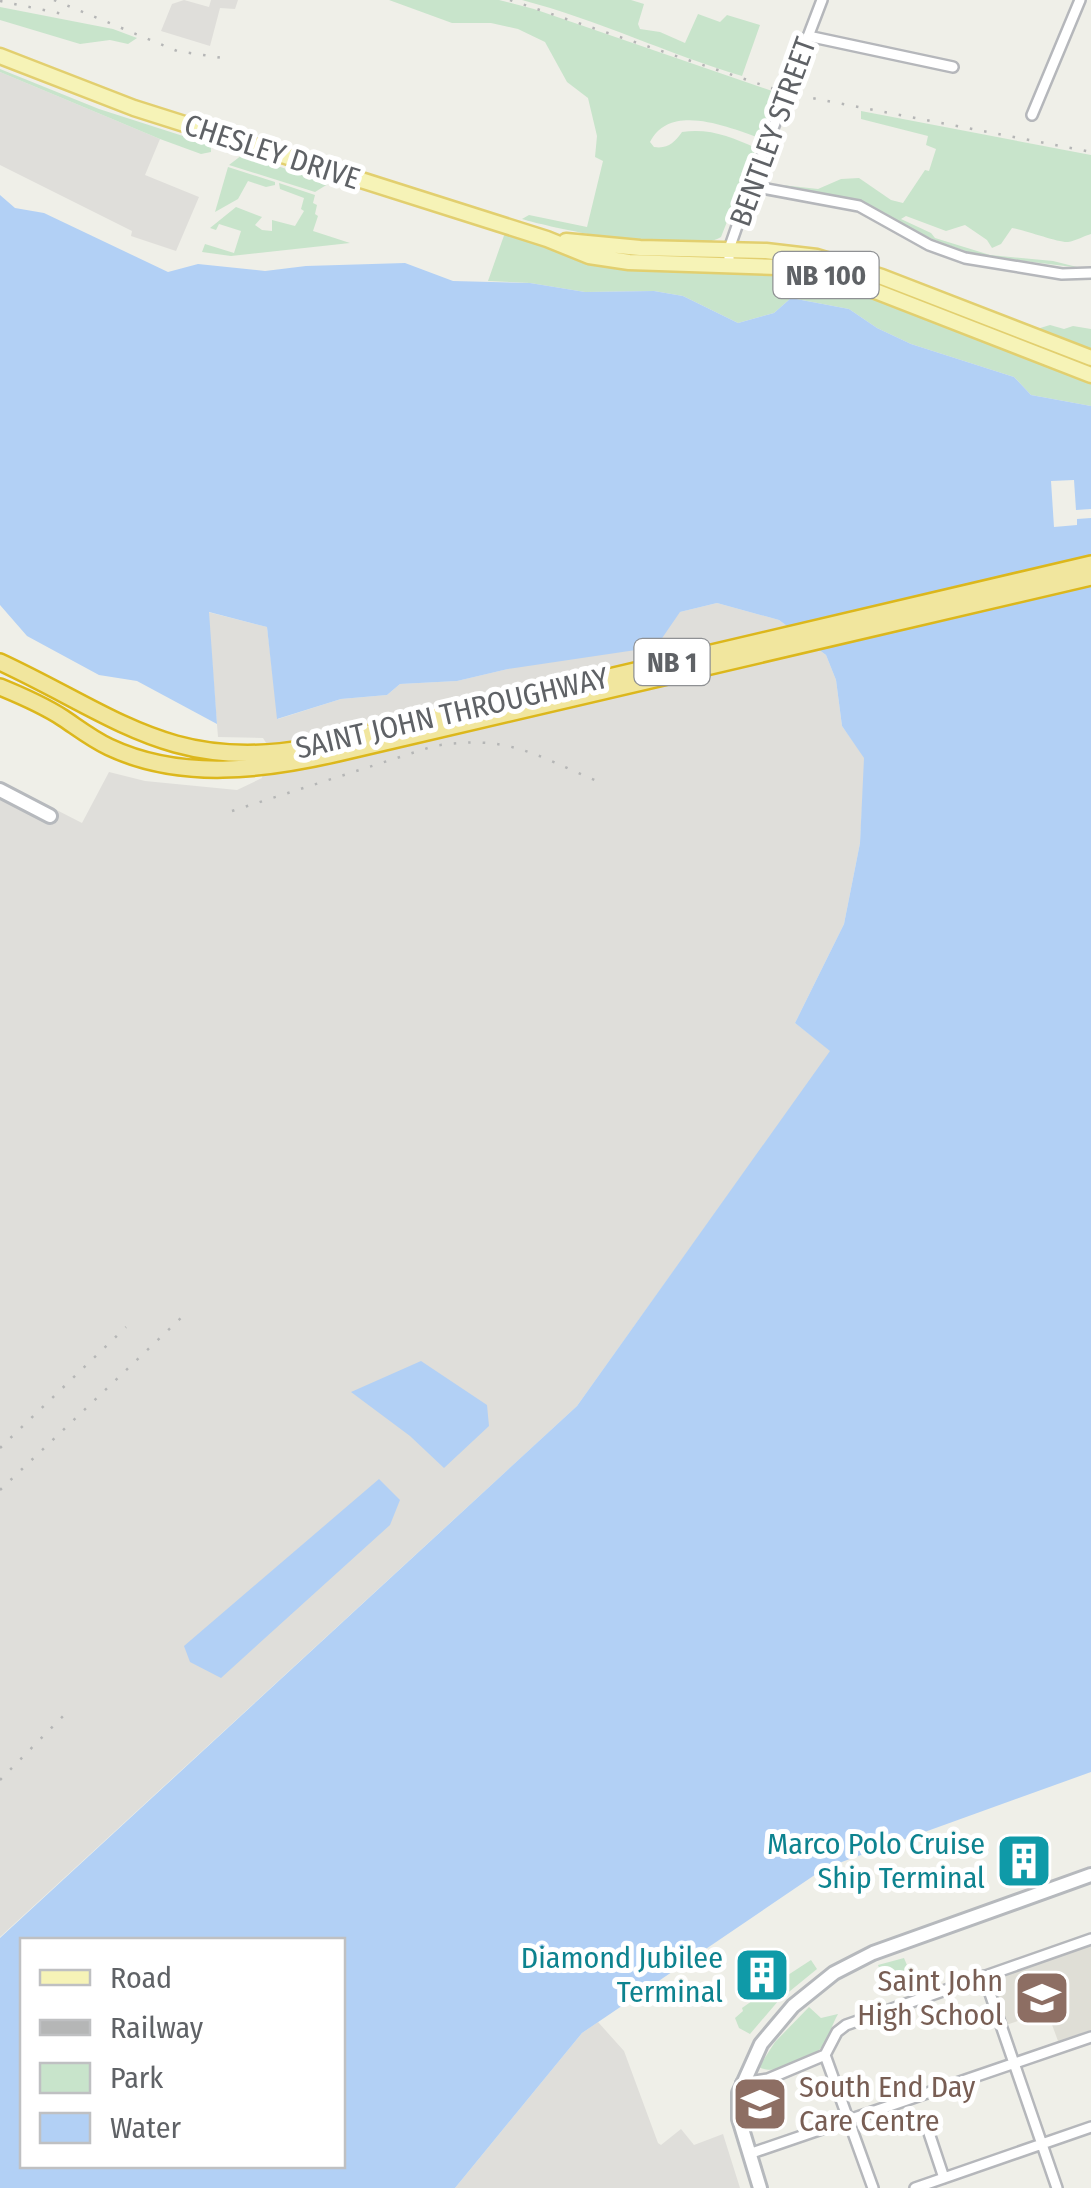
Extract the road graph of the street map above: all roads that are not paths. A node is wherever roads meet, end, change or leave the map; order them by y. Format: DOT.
graph roads {
  1 [pos="822,0"];
  2 [pos="1080,0"];
  3 [pos="808,36"];
  4 [pos="0,56"];
  5 [pos="953,66"];
  6 [pos="1032,115"];
  7 [pos="750,186"];
  8 [pos="729,257"];
  9 [pos="1091,274"];
  10 [pos="880,284"];
  11 [pos="1091,358"];
  12 [pos="1091,374"];
  13 [pos="1091,564"];
  14 [pos="1091,577"];
  15 [pos="0,662"];
  16 [pos="0,679"];
  17 [pos="0,690"];
  18 [pos="252,762"];
  19 [pos="198,768"];
  20 [pos="0,790"];
  21 [pos="50,816"];
  22 [pos="1091,1875"];
  23 [pos="1091,1938"];
  24 [pos="984,1976"];
  25 [pos="1091,2037"];
  26 [pos="826,2056"];
  27 [pos="1014,2064"];
  28 [pos="742,2083"];
  29 [pos="848,2120"];
  30 [pos="926,2124"];
  31 [pos="1091,2126"];
  32 [pos="1042,2144"];
  33 [pos="749,2154"];
  34 [pos="947,2177"];
  35 [pos="760,2188"];
  36 [pos="873,2188"];
  37 [pos="915,2188"];
  38 [pos="955,2188"];
  39 [pos="1057,2188"];
  1 -- 3 [label="street, BENTLEY STREET"];
  2 -- 6 [label="street"];
  3 -- 5 [label="street"];
  3 -- 7 [label="street, BENTLEY STREET"];
  4 -- 8 [label="main road, CHESLEY DRIVE / NB 100"];
  7 -- 8 [label="street, BENTLEY STREET"];
  7 -- 9 [label="street"];
  8 -- 10 [label="main road, CHESLEY DRIVE / NB 100"];
  10 -- 11 [label="main road, CHESLEY DRIVE / NB 100"];
  10 -- 12 [label="main road, CHESLEY DRIVE / NB 100"];
  13 -- 18 [label="highway, SAINT JOHN THROUGHWAY / NB 1"];
  14 -- 18 [label="highway, SAINT JOHN THROUGHWAY / NB 1"];
  15 -- 18 [label="highway, SAINT JOHN THROUGHWAY / NB 1"];
  16 -- 19 [label="highway, SAINT JOHN THROUGHWAY / NB 1"];
  17 -- 19 [label="highway, SAINT JOHN THROUGHWAY / NB 1"];
  18 -- 19 [label="highway, SAINT JOHN THROUGHWAY / NB 1"];
  20 -- 21 [label="main road"];
  22 -- 28 [label="main road"];
  23 -- 24 [label="street"];
  24 -- 26 [label="street"];
  24 -- 27 [label="street"];
  25 -- 27 [label="street"];
  26 -- 28 [label="street"];
  26 -- 29 [label="street"];
  27 -- 29 [label="street"];
  27 -- 32 [label="street"];
  28 -- 33 [label="main road"];
  29 -- 33 [label="street"];
  29 -- 36 [label="street"];
  30 -- 34 [label="street"];
  31 -- 32 [label="street"];
  32 -- 34 [label="street"];
  32 -- 39 [label="street"];
  33 -- 35 [label="main road"];
  34 -- 37 [label="street"];
  34 -- 38 [label="street"];
}
